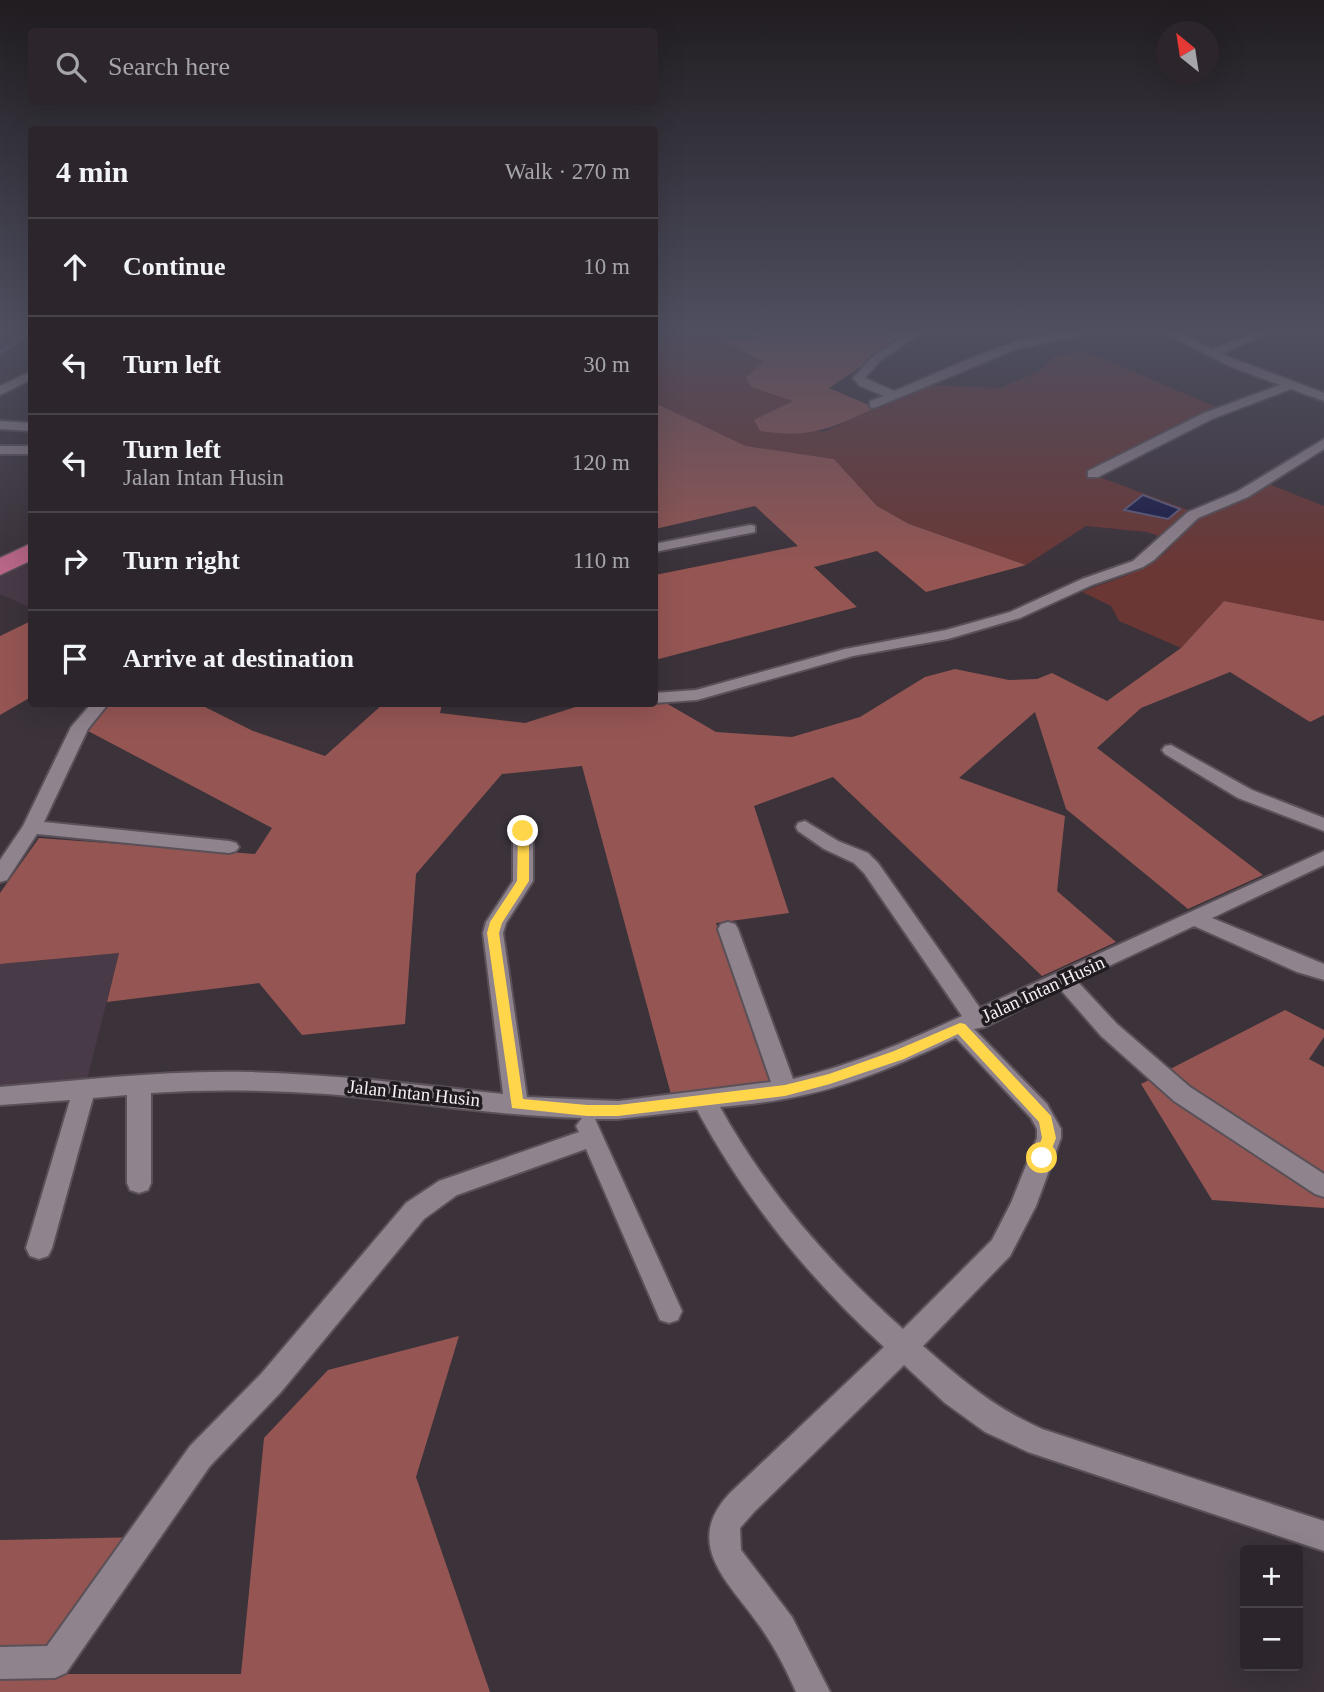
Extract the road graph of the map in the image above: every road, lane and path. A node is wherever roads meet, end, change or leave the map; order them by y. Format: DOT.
graph roads {
  1 [pos="1222,411"];
  2 [pos="0,425"];
  3 [pos="28,427"];
  4 [pos="1324,443"];
  5 [pos="0,450"];
  6 [pos="28,450"];
  7 [pos="1093,474"];
  8 [pos="750,529"];
  9 [pos="658,547"];
  10 [pos="28,552"];
  11 [pos="0,568"];
  12 [pos="658,698"];
  13 [pos="97,707"];
  14 [pos="1171,750"];
  15 [pos="1324,825"];
  16 [pos="32,827"];
  17 [pos="805,827"];
  18 [pos="523,831"];
  19 [pos="229,847"];
  20 [pos="1324,857"];
  21 [pos="0,875"];
  22 [pos="1194,918"];
  23 [pos="728,929"];
  24 [pos="1324,972"];
  25 [pos="1065,980"];
  26 [pos="969,1024"];
  27 [pos="139,1086"];
  28 [pos="84,1090"];
  29 [pos="785,1090"];
  30 [pos="0,1096"];
  31 [pos="705,1101"];
  32 [pos="516,1104"];
  33 [pos="581,1110"];
  34 [pos="592,1137"];
  35 [pos="139,1182"];
  36 [pos="1324,1187"];
  37 [pos="39,1248"];
  38 [pos="669,1311"];
  39 [pos="905,1346"];
  40 [pos="1324,1536"];
  41 [pos="0,1662"];
  42 [pos="813,1692"];
  1 -- 7 [label="street"];
  2 -- 3 [label="street"];
  4 -- 12 [label="street"];
  5 -- 6 [label="street"];
  8 -- 9 [label="street"];
  10 -- 11 [label="highway"];
  13 -- 16 [label="street"];
  14 -- 15 [label="street"];
  16 -- 19 [label="street"];
  16 -- 21 [label="street"];
  17 -- 26 [label="street"];
  18 -- 32 [label="street"];
  20 -- 22 [label="street, Jalan Intan Husin"];
  22 -- 24 [label="street"];
  22 -- 25 [label="street, Jalan Intan Husin"];
  23 -- 29 [label="street"];
  25 -- 26 [label="street, Jalan Intan Husin"];
  25 -- 36 [label="street"];
  26 -- 29 [label="street, Jalan Intan Husin"];
  26 -- 39 [label="street"];
  27 -- 28 [label="street, Jalan Intan Husin"];
  27 -- 32 [label="street, Jalan Intan Husin"];
  27 -- 35 [label="street"];
  28 -- 30 [label="street, Jalan Intan Husin"];
  28 -- 37 [label="street"];
  29 -- 31 [label="street, Jalan Intan Husin"];
  31 -- 33 [label="street, Jalan Intan Husin"];
  31 -- 39 [label="street"];
  32 -- 33 [label="street, Jalan Intan Husin"];
  33 -- 34 [label="street"];
  34 -- 38 [label="street"];
  34 -- 41 [label="street"];
  39 -- 40 [label="street"];
  39 -- 42 [label="street"];
}
